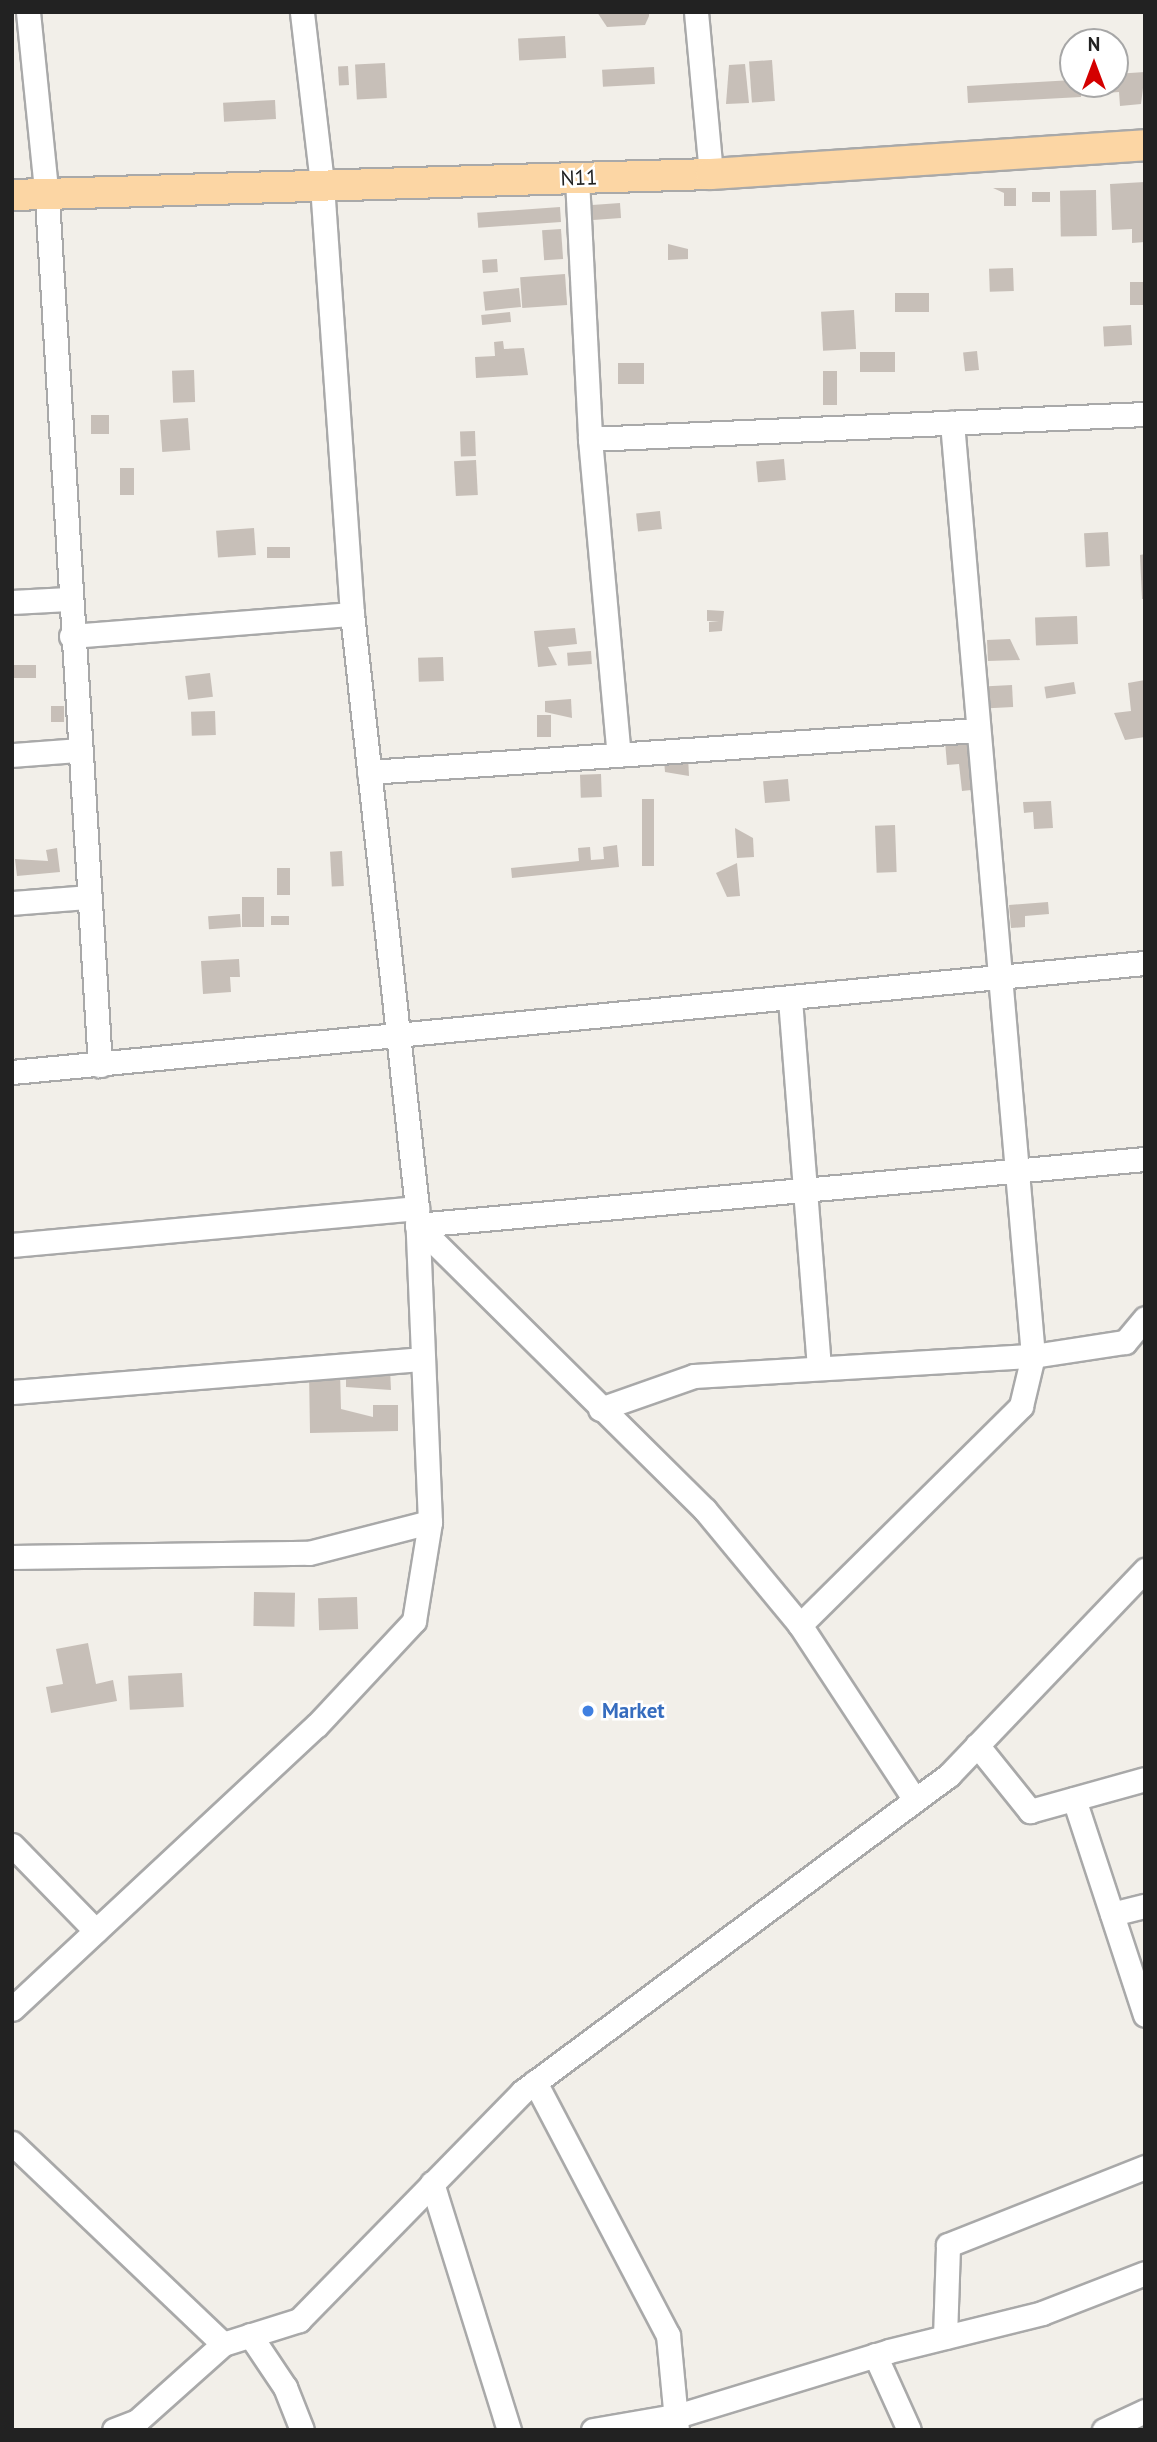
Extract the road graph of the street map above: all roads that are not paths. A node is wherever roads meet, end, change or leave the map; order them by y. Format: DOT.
graph roads {
  1 [pos="28,12"];
  2 [pos="302,12"];
  3 [pos="696,12"];
  4 [pos="1145,145"];
  5 [pos="711,174"];
  6 [pos="577,179"];
  7 [pos="322,183"];
  8 [pos="12,195"];
  9 [pos="47,199"];
  10 [pos="1145,414"];
  11 [pos="951,423"];
  12 [pos="590,439"];
  13 [pos="68,599"];
  14 [pos="12,602"];
  15 [pos="352,614"];
  16 [pos="71,636"];
  17 [pos="978,730"];
  18 [pos="79,750"];
  19 [pos="12,755"];
  20 [pos="619,755"];
  21 [pos="369,772"];
  22 [pos="88,897"];
  23 [pos="12,903"];
  24 [pos="1145,963"];
  25 [pos="1000,979"];
  26 [pos="790,999"];
  27 [pos="400,1036"];
  28 [pos="100,1065"];
  29 [pos="12,1072"];
  30 [pos="1145,1159"];
  31 [pos="1017,1171"];
  32 [pos="805,1188"];
  33 [pos="417,1217"];
  34 [pos="12,1245"];
  35 [pos="1145,1318"];
  36 [pos="1135,1344"];
  37 [pos="1033,1356"];
  38 [pos="419,1359"];
  39 [pos="819,1368"];
  40 [pos="12,1392"];
  41 [pos="600,1409"];
  42 [pos="430,1522"];
  43 [pos="12,1557"];
  44 [pos="1145,1570"];
  45 [pos="800,1625"];
  46 [pos="977,1745"];
  47 [pos="1145,1779"];
  48 [pos="1074,1799"];
  49 [pos="915,1800"];
  50 [pos="12,1845"];
  51 [pos="1145,1906"];
  52 [pos="1112,1914"];
  53 [pos="96,1931"];
  54 [pos="12,2009"];
  55 [pos="1145,2015"];
  56 [pos="535,2082"];
  57 [pos="12,2143"];
  58 [pos="1145,2167"];
  59 [pos="432,2183"];
  60 [pos="1145,2273"];
  61 [pos="250,2335"];
  62 [pos="945,2337"];
  63 [pos="223,2344"];
  64 [pos="875,2356"];
  65 [pos="1145,2411"];
  66 [pos="678,2422"];
  67 [pos="114,2430"];
  68 [pos="302,2430"];
  69 [pos="509,2430"];
  70 [pos="593,2430"];
  71 [pos="909,2430"];
  72 [pos="1104,2430"];
  1 -- 9 [label="street"];
  2 -- 7 [label="street"];
  3 -- 5 [label="street"];
  4 -- 5 [label="main road, N11"];
  5 -- 6 [label="main road, N11"];
  6 -- 7 [label="main road, N11"];
  6 -- 12 [label="street"];
  7 -- 9 [label="main road, N11"];
  7 -- 15 [label="street"];
  8 -- 9 [label="main road, N11"];
  9 -- 13 [label="street"];
  10 -- 11 [label="street"];
  11 -- 12 [label="street"];
  11 -- 17 [label="street"];
  12 -- 20 [label="street"];
  13 -- 14 [label="street"];
  13 -- 16 [label="street"];
  15 -- 16 [label="street"];
  15 -- 21 [label="street"];
  16 -- 18 [label="street"];
  17 -- 20 [label="street"];
  17 -- 25 [label="street"];
  18 -- 19 [label="street"];
  18 -- 22 [label="street"];
  20 -- 21 [label="street"];
  21 -- 27 [label="street"];
  22 -- 23 [label="street"];
  22 -- 28 [label="street"];
  24 -- 25 [label="street"];
  25 -- 26 [label="street"];
  25 -- 31 [label="street"];
  26 -- 27 [label="street"];
  26 -- 32 [label="street"];
  27 -- 28 [label="street"];
  27 -- 33 [label="street"];
  28 -- 29 [label="street"];
  30 -- 31 [label="street"];
  31 -- 32 [label="street"];
  31 -- 37 [label="street"];
  32 -- 33 [label="street"];
  32 -- 39 [label="street"];
  33 -- 34 [label="street"];
  33 -- 38 [label="street"];
  33 -- 41 [label="street"];
  35 -- 36 [label="street"];
  36 -- 37 [label="street"];
  37 -- 39 [label="street"];
  37 -- 45 [label="street"];
  38 -- 40 [label="street"];
  38 -- 42 [label="street"];
  39 -- 41 [label="street"];
  41 -- 45 [label="street"];
  42 -- 43 [label="street"];
  42 -- 53 [label="street"];
  44 -- 46 [label="street"];
  45 -- 49 [label="street"];
  46 -- 48 [label="street"];
  46 -- 49 [label="street"];
  47 -- 48 [label="street"];
  48 -- 52 [label="street"];
  49 -- 56 [label="street"];
  50 -- 53 [label="street"];
  51 -- 52 [label="street"];
  52 -- 55 [label="street"];
  53 -- 54 [label="street"];
  56 -- 59 [label="street"];
  56 -- 66 [label="street"];
  57 -- 63 [label="street"];
  58 -- 62 [label="street"];
  59 -- 61 [label="street"];
  59 -- 69 [label="street"];
  60 -- 62 [label="street"];
  61 -- 63 [label="street"];
  61 -- 68 [label="street"];
  62 -- 64 [label="street"];
  63 -- 67 [label="street"];
  64 -- 66 [label="street"];
  64 -- 71 [label="street"];
  65 -- 72 [label="street"];
  66 -- 70 [label="street"];
}
